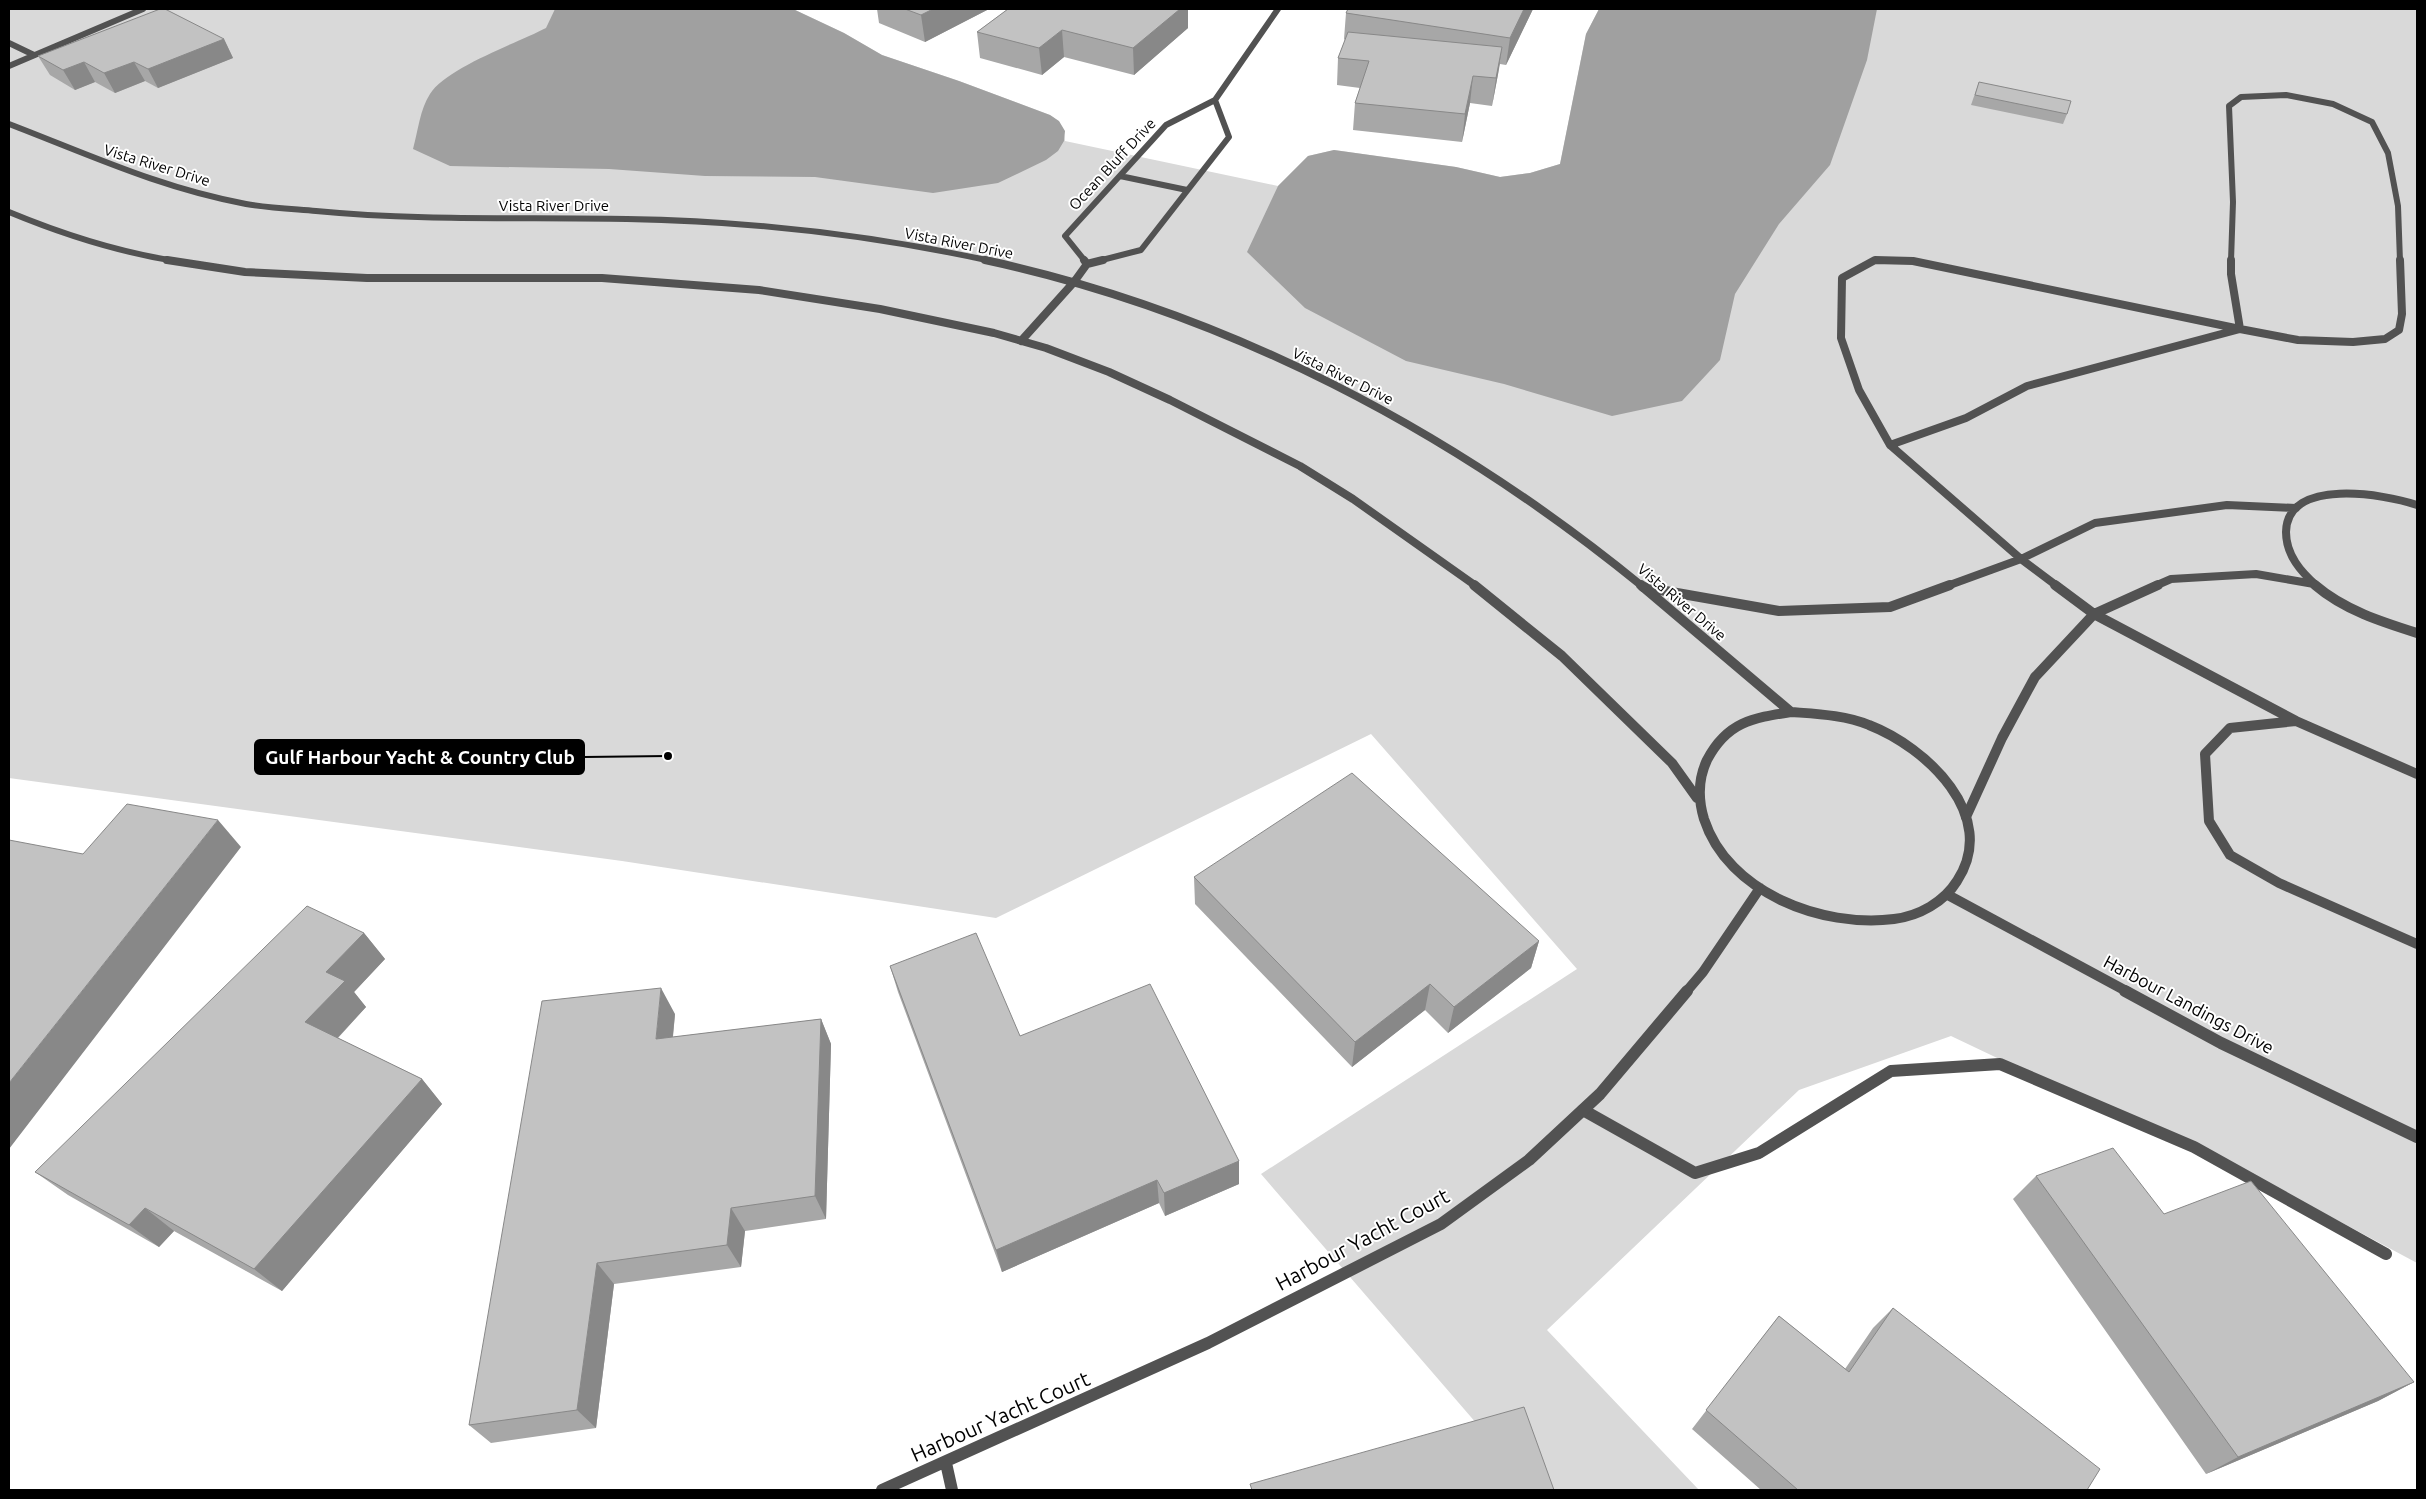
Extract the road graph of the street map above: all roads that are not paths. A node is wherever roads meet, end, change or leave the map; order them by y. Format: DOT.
graph roads {
  1 [pos="144,9"];
  2 [pos="1278,9"];
  3 [pos="9,42"];
  4 [pos="34,55"];
  5 [pos="9,66"];
  6 [pos="1215,100"];
  7 [pos="9,124"];
  8 [pos="1120,176"];
  9 [pos="1187,190"];
  10 [pos="9,212"];
  11 [pos="1087,264"];
  12 [pos="1074,282"];
  13 [pos="2240,329"];
  14 [pos="1021,341"];
  15 [pos="1890,445"];
  16 [pos="2417,505"];
  17 [pos="2296,508"];
  18 [pos="2021,560"];
  19 [pos="2314,584"];
  20 [pos="1643,587"];
  21 [pos="2094,614"];
  22 [pos="2417,633"];
  23 [pos="1791,712"];
  24 [pos="2296,720"];
  25 [pos="2417,774"];
  26 [pos="1697,798"];
  27 [pos="1966,817"];
  28 [pos="1760,888"];
  29 [pos="1948,895"];
  30 [pos="2417,944"];
  31 [pos="1583,1110"];
  32 [pos="2417,1137"];
  33 [pos="2386,1254"];
  34 [pos="946,1463"];
  35 [pos="882,1490"];
  36 [pos="952,1490"];
  1 -- 4 [label="street"];
  2 -- 6 [label="street, Ocean Bluff Drive"];
  3 -- 4 [label="street"];
  4 -- 5 [label="street"];
  6 -- 8 [label="street, Ocean Bluff Drive"];
  6 -- 9 [label="street"];
  7 -- 12 [label="street, Vista River Drive"];
  8 -- 9 [label="street"];
  8 -- 11 [label="street, Ocean Bluff Drive"];
  9 -- 11 [label="street"];
  10 -- 14 [label="street"];
  11 -- 12 [label="street"];
  12 -- 14 [label="street"];
  12 -- 20 [label="street, Vista River Drive"];
  13 -- 13 [label="street"];
  13 -- 15 [label="street"];
  13 -- 15 [label="street"];
  14 -- 26 [label="street"];
  15 -- 18 [label="street"];
  16 -- 17 [label="street"];
  17 -- 18 [label="street"];
  17 -- 19 [label="street"];
  18 -- 20 [label="street"];
  18 -- 21 [label="street"];
  19 -- 21 [label="street"];
  19 -- 22 [label="street"];
  20 -- 23 [label="street, Vista River Drive"];
  21 -- 24 [label="street"];
  21 -- 27 [label="street"];
  23 -- 26 [label="street"];
  23 -- 27 [label="street"];
  24 -- 25 [label="street"];
  24 -- 30 [label="street"];
  26 -- 28 [label="street"];
  27 -- 29 [label="street"];
  28 -- 29 [label="street"];
  28 -- 31 [label="street, Harbour Yacht Court"];
  29 -- 32 [label="street, Harbour Landings Drive"];
  31 -- 33 [label="street"];
  31 -- 34 [label="street, Harbour Yacht Court"];
  34 -- 35 [label="street, Harbour Yacht Court"];
  34 -- 36 [label="street"];
}
